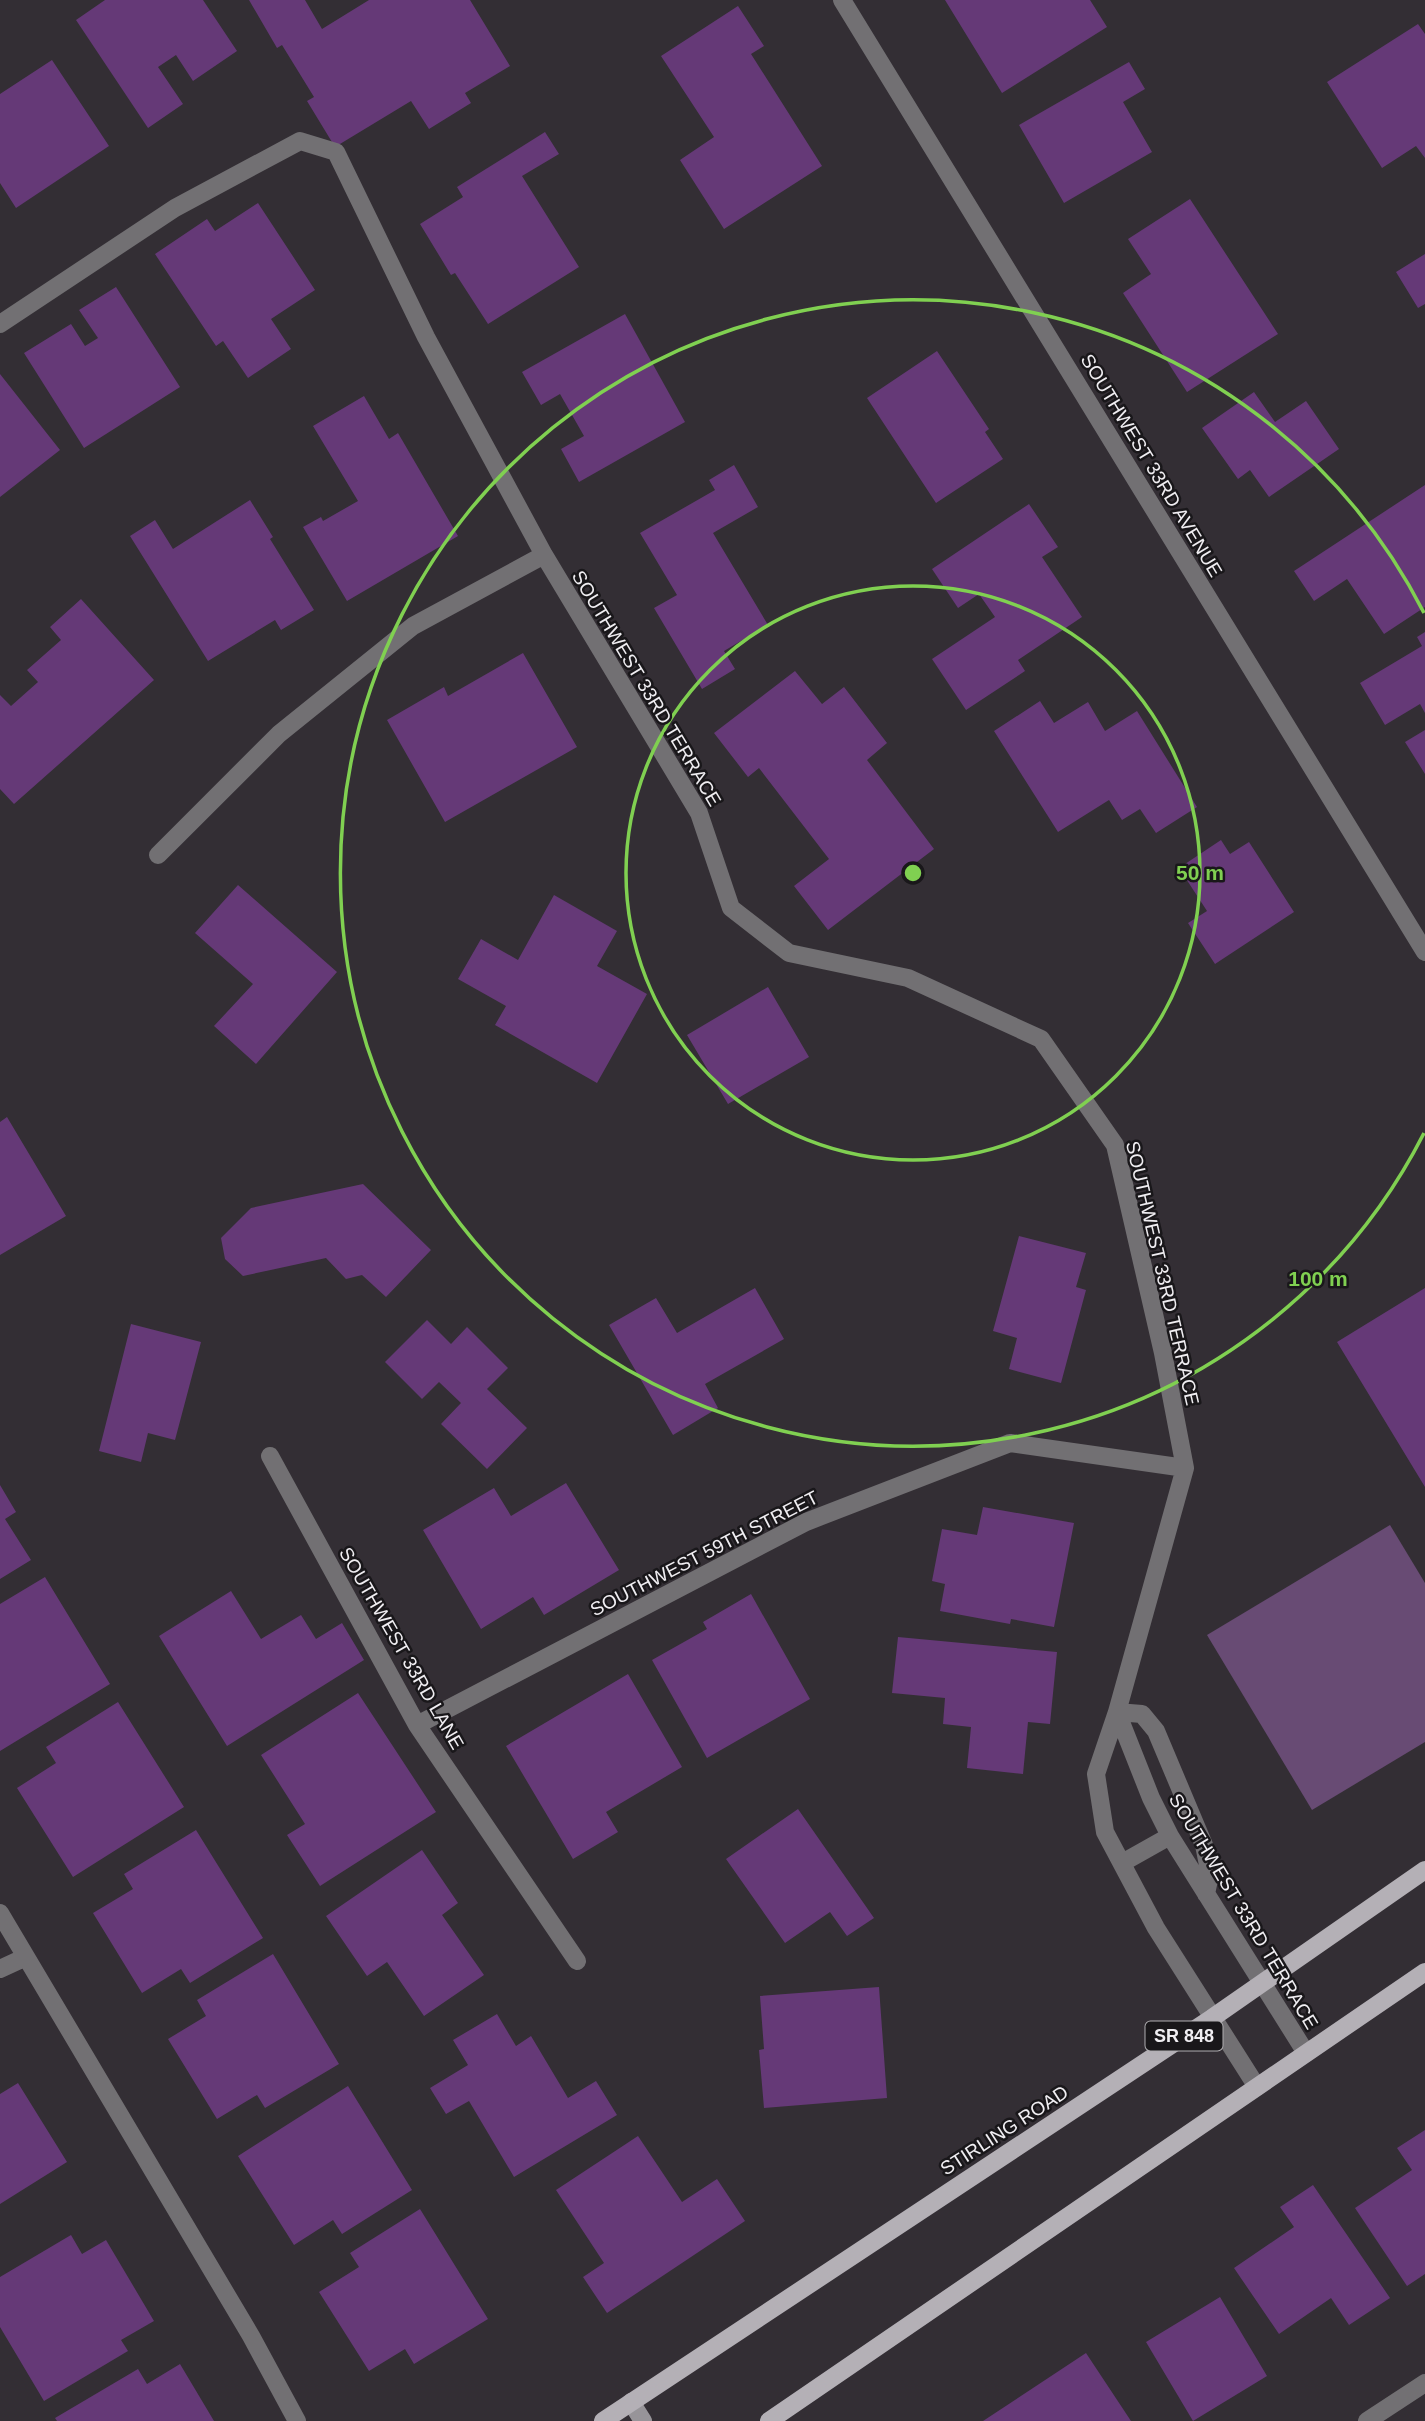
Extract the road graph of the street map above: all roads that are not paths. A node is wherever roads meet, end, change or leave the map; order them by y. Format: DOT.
graph roads {
  1 [pos="842,0"];
  2 [pos="0,324"];
  3 [pos="544,555"];
  4 [pos="158,855"];
  5 [pos="1425,952"];
  6 [pos="270,1456"];
  7 [pos="1185,1468"];
  8 [pos="1117,1712"];
  9 [pos="417,1725"];
  10 [pos="1170,1836"];
  11 [pos="1122,1863"];
  12 [pos="1425,1870"];
  13 [pos="1206,1894"];
  14 [pos="0,1913"];
  15 [pos="26,1957"];
  16 [pos="577,1961"];
  17 [pos="0,1969"];
  18 [pos="1425,1972"];
  19 [pos="1261,1984"];
  20 [pos="1212,2018"];
  21 [pos="1306,2053"];
  22 [pos="1257,2087"];
  23 [pos="1425,2383"];
  24 [pos="631,2402"];
  25 [pos="297,2421"];
  26 [pos="603,2421"];
  27 [pos="643,2421"];
  28 [pos="769,2421"];
  29 [pos="1367,2421"];
  1 -- 5 [label="street, SOUTHWEST 33RD AVENUE"];
  2 -- 3 [label="street, SOUTHWEST 33RD TERRACE"];
  3 -- 4 [label="street"];
  3 -- 7 [label="street, SOUTHWEST 33RD TERRACE"];
  6 -- 9 [label="street, SOUTHWEST 33RD LANE"];
  7 -- 8 [label="street, SOUTHWEST 33RD TERRACE"];
  7 -- 9 [label="street, SOUTHWEST 59TH STREET"];
  8 -- 10 [label="street, SOUTHWEST 33RD TERRACE"];
  8 -- 11 [label="street, SOUTHWEST 33RD TERRACE"];
  8 -- 13 [label="street"];
  9 -- 16 [label="street, SOUTHWEST 33RD LANE"];
  10 -- 11 [label="street"];
  10 -- 13 [label="street, SOUTHWEST 33RD TERRACE"];
  11 -- 20 [label="street, SOUTHWEST 33RD TERRACE"];
  12 -- 19 [label="main road, STIRLING ROAD / SR 848"];
  13 -- 19 [label="street, SOUTHWEST 33RD TERRACE"];
  14 -- 15 [label="street"];
  15 -- 17 [label="street"];
  15 -- 25 [label="street"];
  18 -- 21 [label="main road"];
  19 -- 20 [label="main road, STIRLING ROAD / SR 848"];
  19 -- 21 [label="street, SOUTHWEST 33RD TERRACE"];
  20 -- 22 [label="street, SOUTHWEST 33RD TERRACE"];
  20 -- 24 [label="main road, STIRLING ROAD / SR 848"];
  21 -- 22 [label="main road"];
  22 -- 28 [label="main road"];
  23 -- 29 [label="street"];
  24 -- 26 [label="main road, STIRLING ROAD / SR 848"];
  24 -- 27 [label="street"];
}
